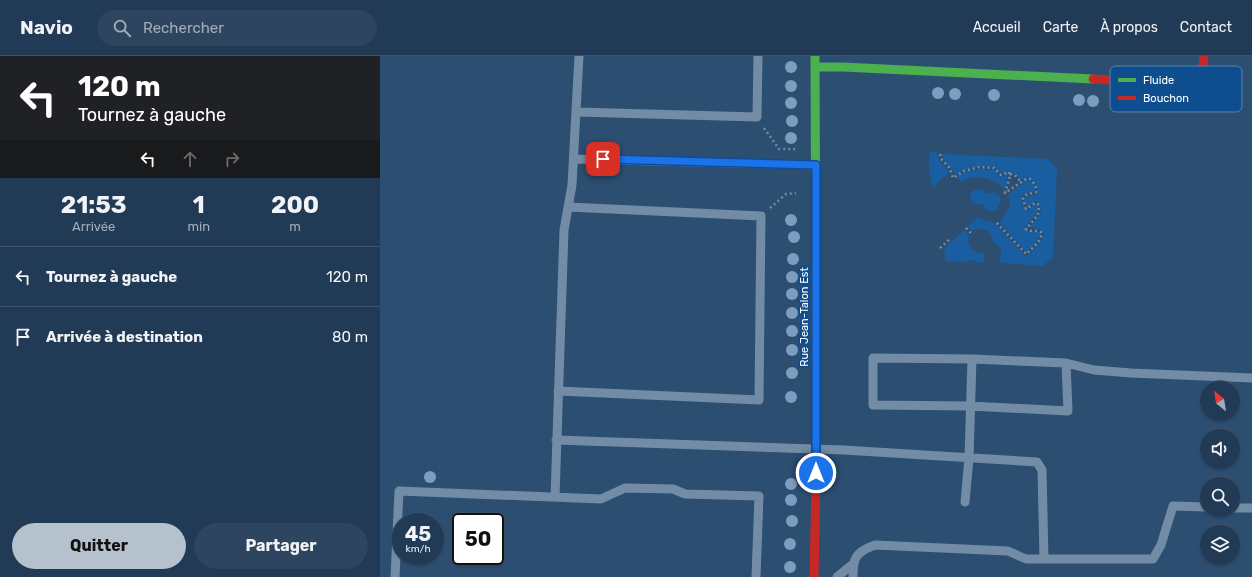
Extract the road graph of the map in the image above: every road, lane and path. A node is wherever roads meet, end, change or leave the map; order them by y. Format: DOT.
graph roads {
  1 [pos="579,56"];
  2 [pos="758,56"];
  3 [pos="815,56"];
  4 [pos="1204,56"];
  5 [pos="1203,66"];
  6 [pos="815,67"];
  7 [pos="1110,80"];
  8 [pos="577,112"];
  9 [pos="757,117"];
  10 [pos="797,149"];
  11 [pos="940,154"];
  12 [pos="574,158"];
  13 [pos="816,165"];
  14 [pos="1010,174"];
  15 [pos="1021,182"];
  16 [pos="796,193"];
  17 [pos="568,207"];
  18 [pos="761,216"];
  19 [pos="995,221"];
  20 [pos="966,228"];
  21 [pos="971,233"];
  22 [pos="950,239"];
  23 [pos="940,248"];
  24 [pos="972,359"];
  25 [pos="1066,363"];
  26 [pos="1252,378"];
  27 [pos="558,391"];
  28 [pos="970,406"];
  29 [pos="556,440"];
  30 [pos="816,449"];
  31 [pos="969,458"];
  32 [pos="554,497"];
  33 [pos="965,502"];
  34 [pos="1200,507"];
  35 [pos="1240,508"];
  36 [pos="1252,508"];
  37 [pos="1044,559"];
  38 [pos="853,564"];
  39 [pos="395,577"];
  40 [pos="756,577"];
  41 [pos="814,577"];
  42 [pos="837,577"];
  43 [pos="853,577"];
  1 -- 8 [label="lane"];
  2 -- 9 [label="lane"];
  3 -- 6 [label="main road, Rue Jean-Talon Est"];
  4 -- 5 [label="main road"];
  6 -- 7 [label="main road"];
  6 -- 13 [label="main road, Rue Jean-Talon Est"];
  8 -- 9 [label="lane"];
  8 -- 12 [label="lane"];
  9 -- 10 [label="path"];
  11 -- 14 [label="path"];
  12 -- 13 [label="lane"];
  12 -- 17 [label="lane"];
  13 -- 30 [label="main road, Rue Jean-Talon Est"];
  14 -- 15 [label="path"];
  14 -- 15 [label="path"];
  15 -- 19 [label="path"];
  16 -- 18 [label="path"];
  17 -- 18 [label="lane"];
  17 -- 27 [label="lane"];
  18 -- 27 [label="lane"];
  20 -- 21 [label="path"];
  22 -- 23 [label="path"];
  24 -- 25 [label="lane"];
  24 -- 28 [label="lane"];
  24 -- 28 [label="lane"];
  25 -- 26 [label="lane"];
  25 -- 28 [label="lane"];
  27 -- 29 [label="lane"];
  28 -- 31 [label="lane"];
  29 -- 30 [label="lane"];
  29 -- 32 [label="lane"];
  30 -- 31 [label="lane"];
  30 -- 41 [label="main road, Rue Jean-Talon Est"];
  31 -- 33 [label="lane"];
  31 -- 37 [label="lane"];
  32 -- 39 [label="lane"];
  32 -- 40 [label="lane"];
  34 -- 37 [label="lane"];
  35 -- 36 [label="lane"];
  37 -- 38 [label="lane"];
  38 -- 42 [label="lane"];
  38 -- 43 [label="lane"];
}
